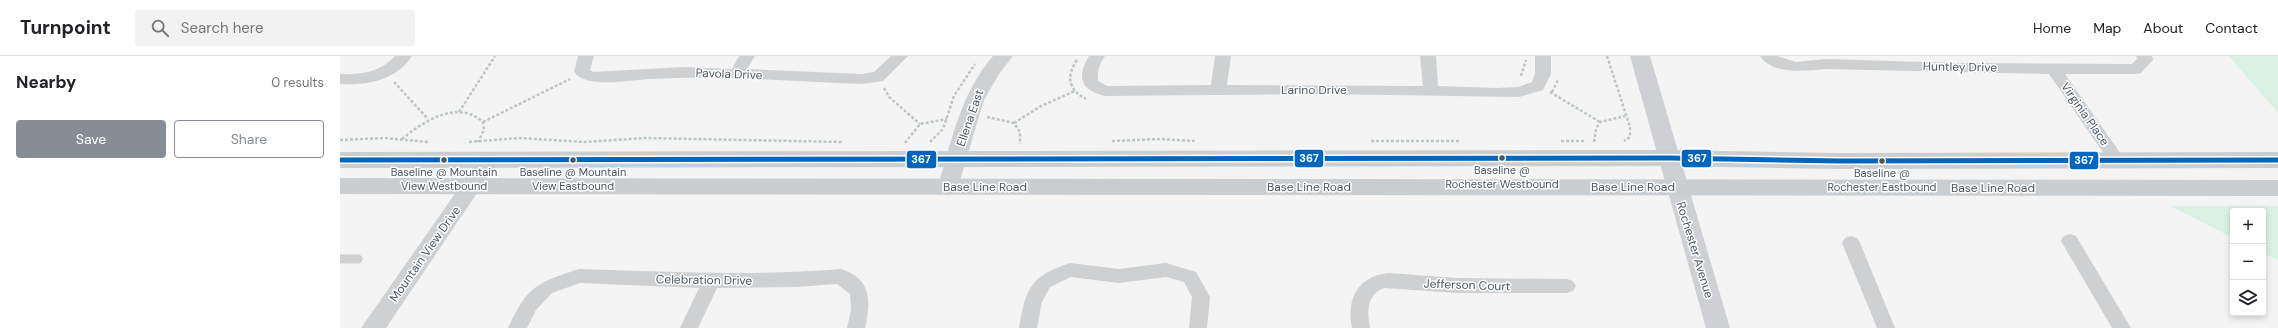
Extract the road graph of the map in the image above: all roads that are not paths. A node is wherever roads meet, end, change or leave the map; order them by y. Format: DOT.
graph roads {
  1 [pos="404,56"];
  2 [pos="586,56"];
  3 [pos="747,56"];
  4 [pos="900,56"];
  5 [pos="1004,56"];
  6 [pos="1097,56"];
  7 [pos="1223,56"];
  8 [pos="1428,56"];
  9 [pos="1543,56"];
  10 [pos="1640,56"];
  11 [pos="1770,58"];
  12 [pos="2144,58"];
  13 [pos="1955,62"];
  14 [pos="2054,68"];
  15 [pos="736,74"];
  16 [pos="340,80"];
  17 [pos="1218,91"];
  18 [pos="1431,91"];
  19 [pos="1668,158"];
  20 [pos="340,160"];
  21 [pos="489,160"];
  22 [pos="956,160"];
  23 [pos="2117,160"];
  24 [pos="2278,160"];
  25 [pos="340,186"];
  26 [pos="472,186"];
  27 [pos="948,187"];
  28 [pos="1676,187"];
  29 [pos="2278,188"];
  30 [pos="2070,241"];
  31 [pos="1851,243"];
  32 [pos="340,259"];
  33 [pos="358,259"];
  34 [pos="711,281"];
  35 [pos="1566,286"];
  36 [pos="374,328"];
  37 [pos="517,328"];
  38 [pos="690,328"];
  39 [pos="856,328"];
  40 [pos="1028,328"];
  41 [pos="1198,328"];
  42 [pos="1361,328"];
  43 [pos="1718,328"];
  44 [pos="1886,328"];
  45 [pos="2122,328"];
  1 -- 16 [label="street"];
  2 -- 15 [label="street, Pavola Drive"];
  3 -- 15 [label="street"];
  4 -- 15 [label="street, Pavola Drive"];
  5 -- 22 [label="street, Ellena East"];
  6 -- 17 [label="street, Larino Drive"];
  7 -- 17 [label="street"];
  8 -- 18 [label="street"];
  9 -- 18 [label="street, Larino Drive"];
  10 -- 19 [label="main road, Rochester Avenue"];
  11 -- 13 [label="street, Huntley Drive"];
  12 -- 14 [label="street, Huntley Drive"];
  13 -- 14 [label="street, Huntley Drive"];
  14 -- 23 [label="street, Virginia Place"];
  17 -- 18 [label="street, Larino Drive"];
  19 -- 22 [label="main road"];
  19 -- 23 [label="main road"];
  19 -- 28 [label="main road, Rochester Avenue"];
  20 -- 21 [label="main road"];
  21 -- 22 [label="main road"];
  21 -- 26 [label="street, Mountain View Drive"];
  22 -- 27 [label="street, Ellena East"];
  23 -- 24 [label="main road"];
  25 -- 26 [label="main road, Base Line Road"];
  26 -- 27 [label="main road, Base Line Road"];
  26 -- 36 [label="street, Mountain View Drive"];
  27 -- 28 [label="main road, Base Line Road"];
  28 -- 29 [label="main road, Base Line Road"];
  28 -- 43 [label="main road, Rochester Avenue"];
  30 -- 45 [label="street"];
  31 -- 44 [label="street"];
  32 -- 33 [label="lane"];
  34 -- 37 [label="street, Celebration Drive"];
  34 -- 38 [label="street"];
  34 -- 39 [label="street, Celebration Drive"];
  35 -- 42 [label="street, Jefferson Court"];
  40 -- 41 [label="street"];
}
